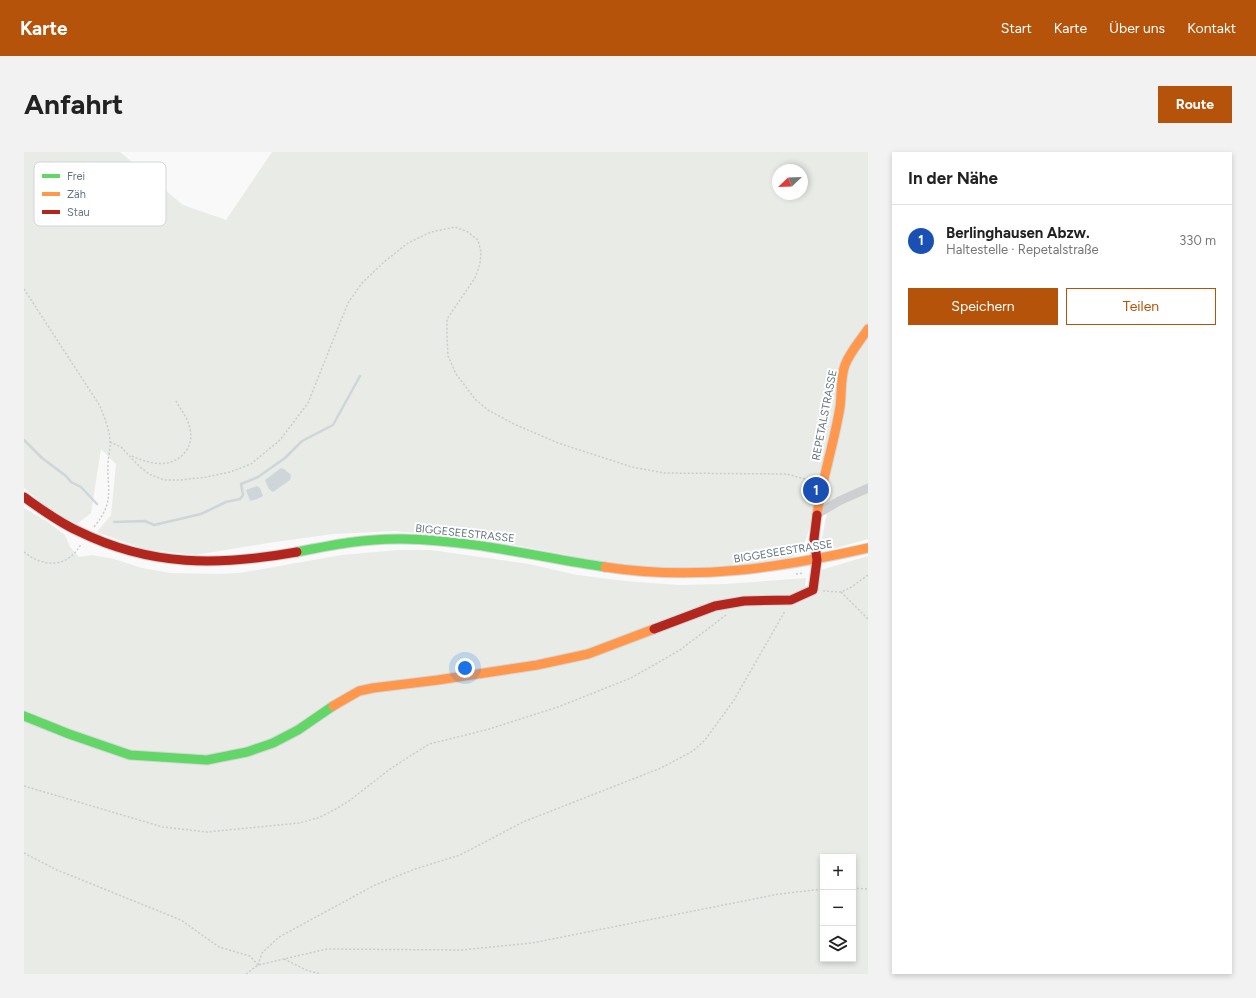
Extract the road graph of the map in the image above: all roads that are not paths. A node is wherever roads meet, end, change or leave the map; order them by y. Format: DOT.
graph roads {
  1 [pos="868,329"];
  2 [pos="868,488"];
  3 [pos="24,497"];
  4 [pos="818,514"];
  5 [pos="868,548"];
  6 [pos="817,560"];
  7 [pos="24,716"];
  1 -- 4 [label="street, REPETALSTRASSE"];
  2 -- 4 [label="street"];
  3 -- 6 [label="street, BIGGESEESTRASSE"];
  4 -- 6 [label="street, REPETALSTRASSE"];
  5 -- 6 [label="street, BIGGESEESTRASSE"];
  6 -- 7 [label="street, REPETALSTRASSE"];
}
